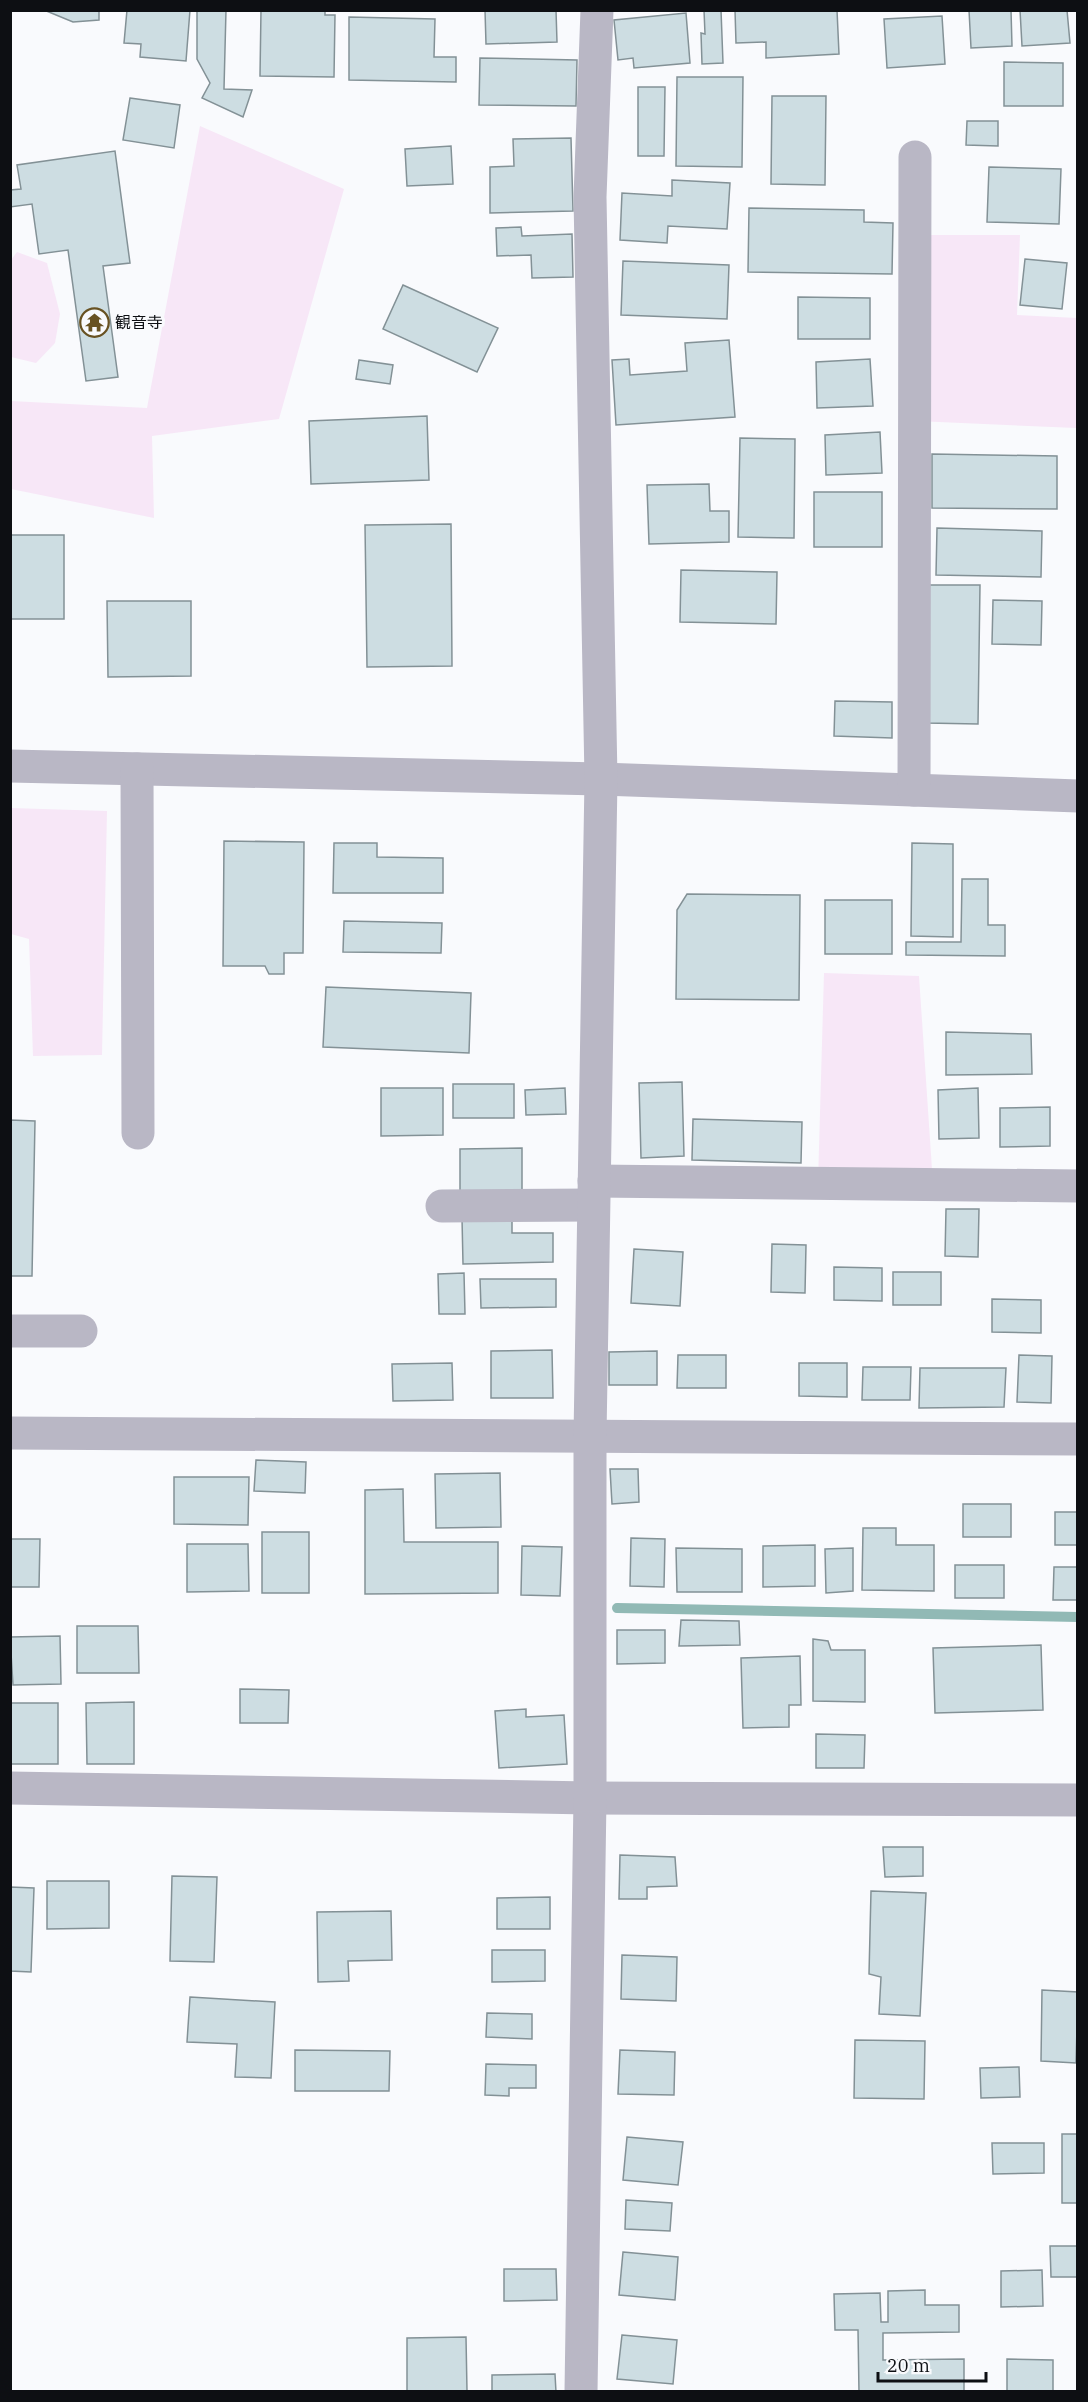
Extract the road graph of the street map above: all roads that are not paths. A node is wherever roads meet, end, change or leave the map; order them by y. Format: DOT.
graph roads {
  1 [pos="597,10"];
  2 [pos="915,157"];
  3 [pos="10,766"];
  4 [pos="137,769"];
  5 [pos="601,779"];
  6 [pos="914,789"];
  7 [pos="1077,796"];
  8 [pos="138,1133"];
  9 [pos="1077,1186"];
  10 [pos="593,1193"];
  11 [pos="442,1206"];
  12 [pos="10,1331"];
  13 [pos="81,1331"];
  14 [pos="10,1433"];
  15 [pos="590,1437"];
  16 [pos="1077,1439"];
  17 [pos="10,1788"];
  18 [pos="590,1798"];
  19 [pos="1077,1800"];
  20 [pos="581,2391"];
  1 -- 5 [label="street"];
  2 -- 6 [label="street"];
  3 -- 4 [label="street"];
  4 -- 5 [label="street"];
  4 -- 8 [label="street"];
  5 -- 6 [label="street"];
  5 -- 10 [label="street"];
  6 -- 7 [label="street"];
  9 -- 10 [label="street"];
  10 -- 11 [label="street"];
  10 -- 15 [label="street"];
  12 -- 13 [label="street"];
  14 -- 15 [label="street"];
  15 -- 16 [label="street"];
  15 -- 18 [label="street"];
  17 -- 18 [label="street"];
  18 -- 19 [label="street"];
  18 -- 20 [label="street"];
}
